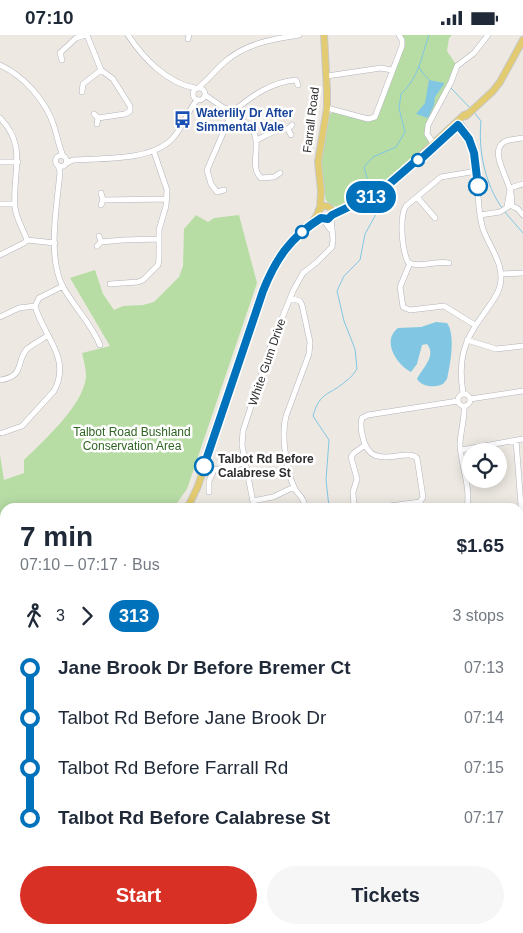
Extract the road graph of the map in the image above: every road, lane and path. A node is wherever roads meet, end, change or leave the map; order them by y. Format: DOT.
graph roads {
  1 [pos="87,35"];
  2 [pos="128,35"];
  3 [pos="299,35"];
  4 [pos="319,35"];
  5 [pos="324,35"];
  6 [pos="399,35"];
  7 [pos="488,35"];
  8 [pos="265,38"];
  9 [pos="523,40"];
  10 [pos="324,51"];
  11 [pos="62,60"];
  12 [pos="0,65"];
  13 [pos="392,70"];
  14 [pos="101,71"];
  15 [pos="327,77"];
  16 [pos="298,80"];
  17 [pos="77,82"];
  18 [pos="84,84"];
  19 [pos="82,92"];
  20 [pos="200,94"];
  21 [pos="326,108"];
  22 [pos="236,115"];
  23 [pos="0,118"];
  24 [pos="97,119"];
  25 [pos="458,122"];
  26 [pos="290,130"];
  27 [pos="523,138"];
  28 [pos="257,140"];
  29 [pos="434,145"];
  30 [pos="154,152"];
  31 [pos="62,160"];
  32 [pos="0,162"];
  33 [pos="18,162"];
  34 [pos="476,171"];
  35 [pos="280,173"];
  36 [pos="523,184"];
  37 [pos="510,188"];
  38 [pos="224,190"];
  39 [pos="321,191"];
  40 [pos="217,192"];
  41 [pos="101,193"];
  42 [pos="417,197"];
  43 [pos="166,199"];
  44 [pos="218,200"];
  45 [pos="0,204"];
  46 [pos="15,204"];
  47 [pos="508,206"];
  48 [pos="330,212"];
  49 [pos="321,215"];
  50 [pos="480,215"];
  51 [pos="523,215"];
  52 [pos="436,218"];
  53 [pos="331,231"];
  54 [pos="158,239"];
  55 [pos="27,240"];
  56 [pos="99,241"];
  57 [pos="54,243"];
  58 [pos="0,255"];
  59 [pos="410,263"];
  60 [pos="449,263"];
  61 [pos="523,273"];
  62 [pos="501,274"];
  63 [pos="110,284"];
  64 [pos="63,287"];
  65 [pos="290,298"];
  66 [pos="35,306"];
  67 [pos="0,317"];
  68 [pos="476,325"];
  69 [pos="47,336"];
  70 [pos="467,340"];
  71 [pos="100,345"];
  72 [pos="523,346"];
  73 [pos="0,380"];
  74 [pos="523,391"];
  75 [pos="463,393"];
  76 [pos="470,399"];
  77 [pos="458,401"];
  78 [pos="464,406"];
  79 [pos="1,434"];
  80 [pos="523,439"];
  81 [pos="516,440"];
  82 [pos="365,445"];
  83 [pos="461,450"];
  84 [pos="245,463"];
  85 [pos="521,482"];
  86 [pos="294,487"];
  87 [pos="209,492"];
  88 [pos="190,503"];
  89 [pos="254,503"];
  90 [pos="257,503"];
  91 [pos="304,503"];
  92 [pos="354,503"];
  93 [pos="412,503"];
  94 [pos="467,503"];
  95 [pos="522,503"];
  1 -- 11 [label="street"];
  1 -- 14 [label="street"];
  2 -- 20 [label="street"];
  3 -- 8 [label="street"];
  4 -- 10 [label="main road, Farrall Road"];
  5 -- 10 [label="main road, Farrall Road"];
  6 -- 13 [label="street"];
  7 -- 29 [label="street"];
  8 -- 20 [label="street"];
  9 -- 25 [label="main road"];
  10 -- 15 [label="main road, Farrall Road"];
  12 -- 31 [label="street"];
  13 -- 15 [label="street"];
  13 -- 21 [label="street"];
  14 -- 18 [label="street"];
  14 -- 24 [label="street"];
  15 -- 21 [label="main road, Farrall Road"];
  16 -- 22 [label="street"];
  17 -- 18 [label="street"];
  18 -- 19 [label="street"];
  20 -- 22 [label="street"];
  20 -- 30 [label="street"];
  21 -- 39 [label="main road, Farrall Road"];
  22 -- 28 [label="street"];
  22 -- 40 [label="street"];
  23 -- 33 [label="street"];
  25 -- 29 [label="main road"];
  25 -- 34 [label="street"];
  26 -- 28 [label="street"];
  27 -- 37 [label="street"];
  28 -- 35 [label="street"];
  29 -- 48 [label="main road"];
  30 -- 31 [label="street"];
  30 -- 43 [label="street"];
  31 -- 57 [label="street"];
  32 -- 33 [label="street"];
  33 -- 46 [label="street"];
  34 -- 42 [label="street"];
  34 -- 50 [label="street"];
  36 -- 37 [label="street"];
  37 -- 47 [label="street"];
  38 -- 40 [label="street"];
  39 -- 48 [label="main road, Farrall Road"];
  39 -- 49 [label="main road, Farrall Road"];
  40 -- 44 [label="street"];
  41 -- 43 [label="street"];
  42 -- 52 [label="street"];
  42 -- 59 [label="street"];
  43 -- 54 [label="street"];
  45 -- 46 [label="street"];
  46 -- 55 [label="street"];
  47 -- 50 [label="street"];
  47 -- 51 [label="street"];
  48 -- 49 [label="main road"];
  48 -- 49 [label="main road"];
  48 -- 53 [label="street, White Gum Drive"];
  49 -- 53 [label="street"];
  49 -- 88 [label="main road"];
  50 -- 62 [label="street"];
  53 -- 65 [label="street, White Gum Drive"];
  54 -- 56 [label="street"];
  54 -- 63 [label="street"];
  55 -- 57 [label="street"];
  55 -- 58 [label="street"];
  57 -- 64 [label="street"];
  59 -- 60 [label="street"];
  59 -- 68 [label="street"];
  61 -- 62 [label="street"];
  62 -- 68 [label="street"];
  64 -- 66 [label="street"];
  64 -- 71 [label="street"];
  65 -- 84 [label="street, White Gum Drive"];
  65 -- 86 [label="street"];
  66 -- 67 [label="street"];
  66 -- 69 [label="street"];
  68 -- 70 [label="street"];
  69 -- 73 [label="street"];
  69 -- 79 [label="street"];
  70 -- 72 [label="street"];
  70 -- 75 [label="street"];
  74 -- 76 [label="street"];
  75 -- 76 [label="street"];
  75 -- 77 [label="street"];
  76 -- 78 [label="street"];
  77 -- 78 [label="street"];
  77 -- 82 [label="street"];
  78 -- 83 [label="street"];
  80 -- 81 [label="street"];
  81 -- 83 [label="street"];
  81 -- 85 [label="street"];
  82 -- 92 [label="street"];
  82 -- 93 [label="street"];
  83 -- 94 [label="street"];
  84 -- 87 [label="street"];
  84 -- 89 [label="street, White Gum Drive"];
  85 -- 95 [label="street"];
  86 -- 90 [label="street"];
  86 -- 91 [label="street"];
}
